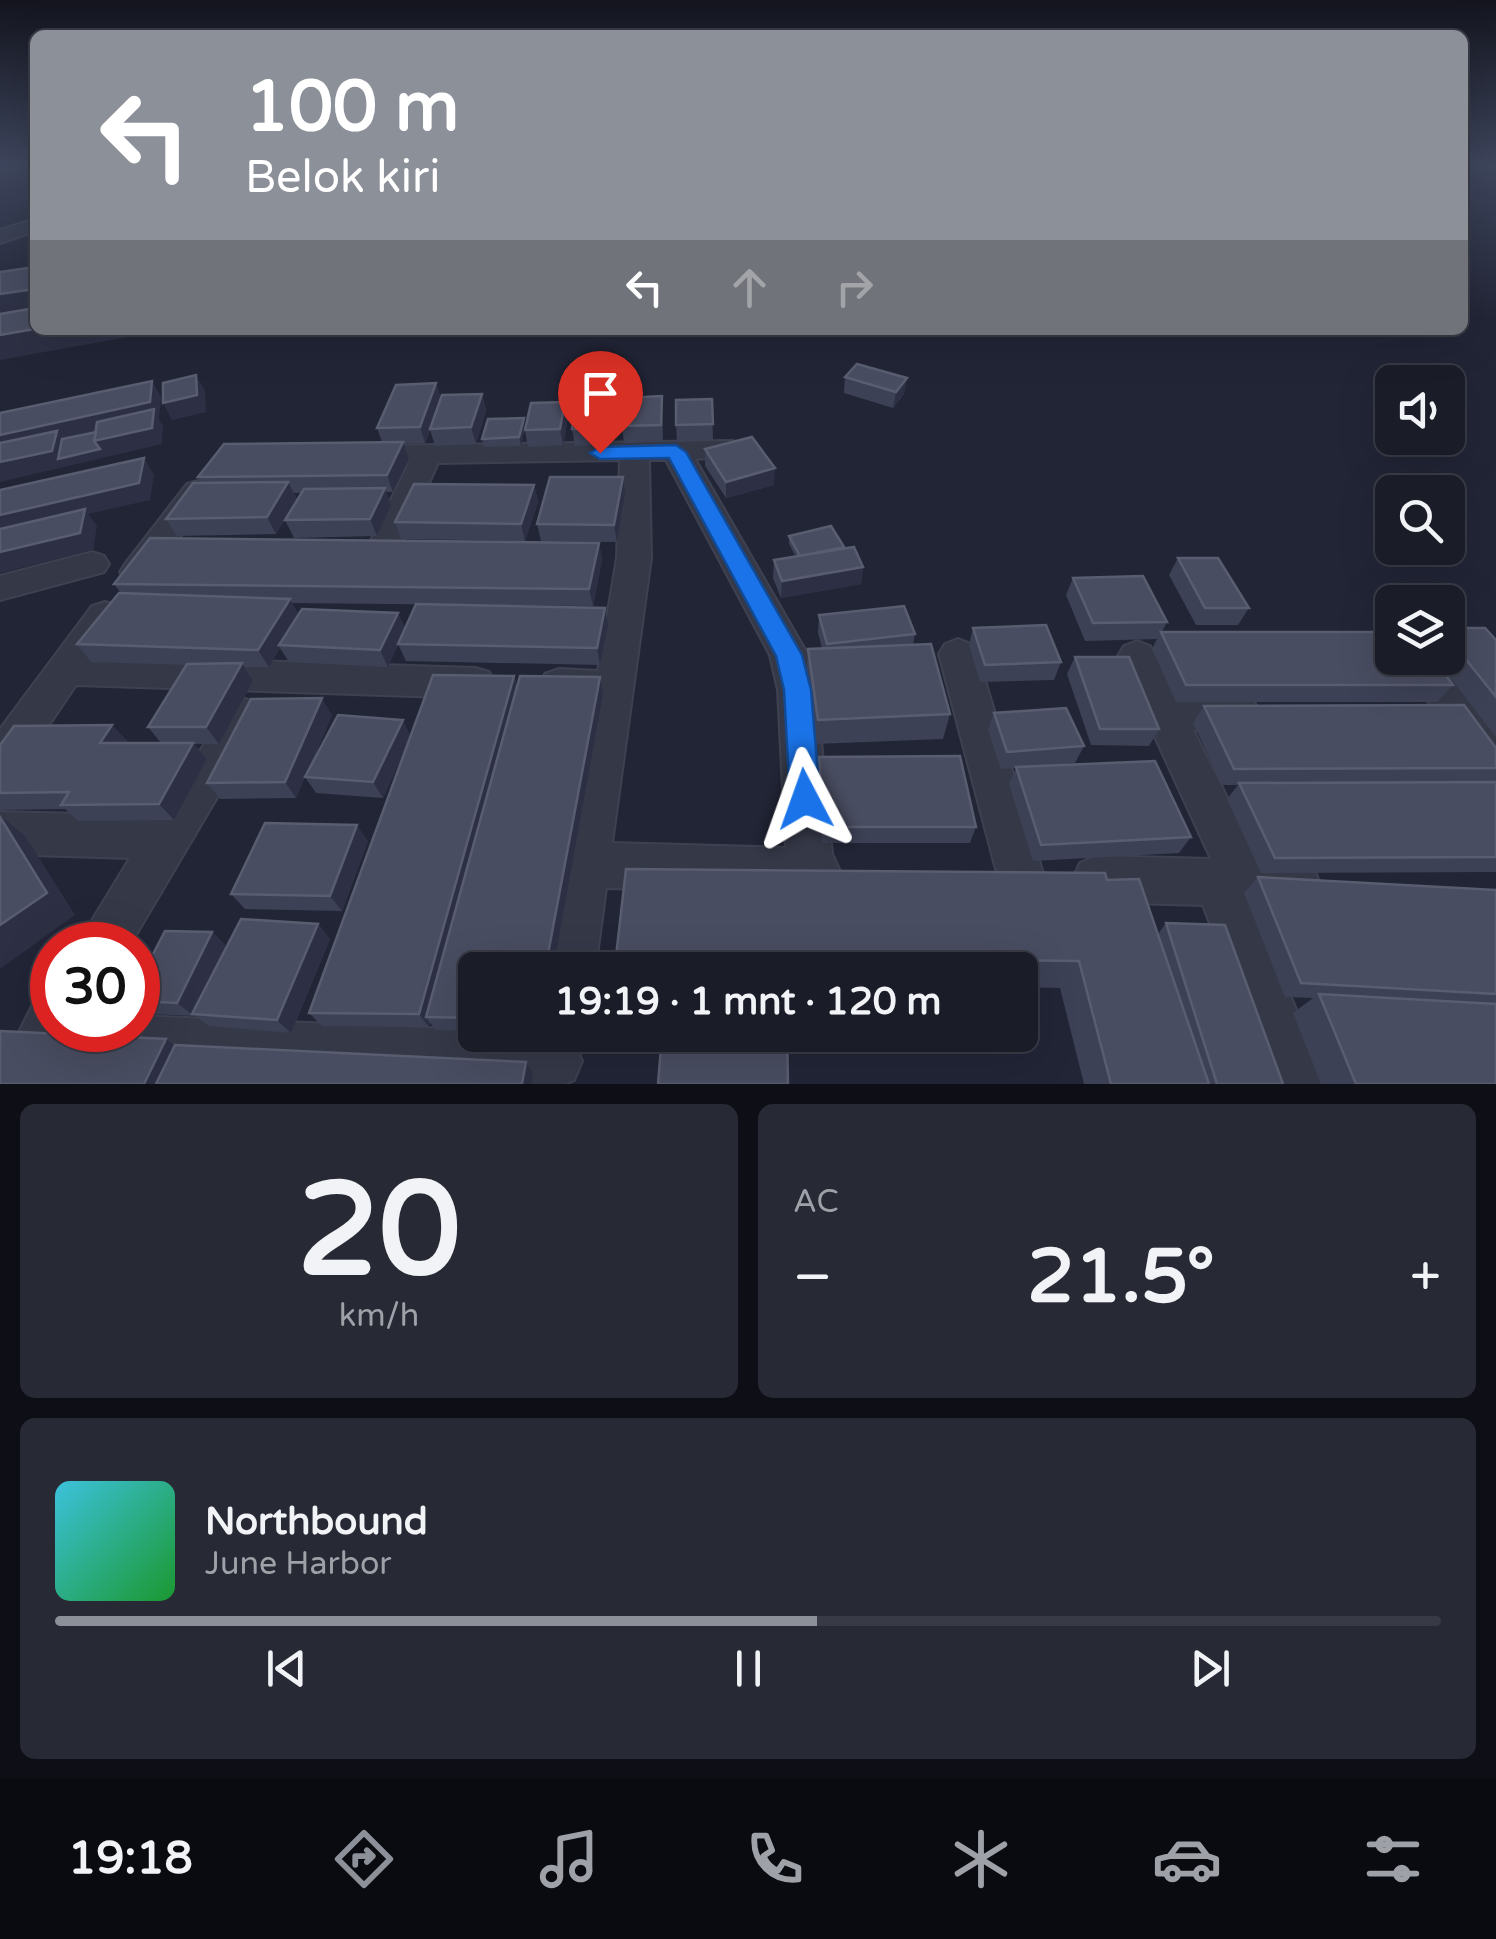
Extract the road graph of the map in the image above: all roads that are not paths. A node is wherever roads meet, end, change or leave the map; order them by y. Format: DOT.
graph roads {
  1 [pos="30,218"];
  2 [pos="0,227"];
  3 [pos="30,227"];
  4 [pos="0,236"];
  5 [pos="732,450"];
  6 [pos="635,452"];
  7 [pos="676,452"];
  8 [pos="427,454"];
  9 [pos="330,456"];
  10 [pos="216,465"];
  11 [pos="156,546"];
  12 [pos="194,546"];
  13 [pos="344,550"];
  14 [pos="382,552"];
  15 [pos="420,552"];
  16 [pos="92,564"];
  17 [pos="0,588"];
  18 [pos="958,654"];
  19 [pos="1137,656"];
  20 [pos="65,670"];
  21 [pos="1429,675"];
  22 [pos="269,676"];
  23 [pos="614,687"];
  24 [pos="1164,713"];
  25 [pos="1282,714"];
  26 [pos="1420,715"];
  27 [pos="1460,716"];
  28 [pos="0,762"];
  29 [pos="1496,763"];
  30 [pos="0,833"];
  31 [pos="170,838"];
  32 [pos="586,865"];
  33 [pos="810,871"];
  34 [pos="868,873"];
  35 [pos="1232,884"];
  36 [pos="1342,886"];
  37 [pos="117,922"];
  38 [pos="573,952"];
  39 [pos="160,1032"];
  40 [pos="556,1060"];
  41 [pos="1300,1084"];
  1 -- 2 [label="street"];
  3 -- 4 [label="street"];
  5 -- 7 [label="street"];
  6 -- 7 [label="street"];
  6 -- 8 [label="street"];
  6 -- 23 [label="street"];
  7 -- 33 [label="street"];
  8 -- 9 [label="street"];
  8 -- 14 [label="street"];
  10 -- 11 [label="street"];
  11 -- 12 [label="street"];
  11 -- 20 [label="street"];
  13 -- 14 [label="street"];
  14 -- 15 [label="street"];
  16 -- 17 [label="street"];
  18 -- 35 [label="street"];
  19 -- 24 [label="street"];
  20 -- 22 [label="street"];
  20 -- 28 [label="street"];
  21 -- 27 [label="street"];
  22 -- 23 [label="street"];
  22 -- 31 [label="street"];
  23 -- 32 [label="street"];
  24 -- 25 [label="street"];
  24 -- 35 [label="street"];
  26 -- 27 [label="street"];
  27 -- 29 [label="street"];
  30 -- 31 [label="street"];
  31 -- 37 [label="street"];
  32 -- 33 [label="street"];
  32 -- 38 [label="street"];
  33 -- 34 [label="street"];
  35 -- 36 [label="street"];
  35 -- 41 [label="street"];
  39 -- 40 [label="street"];
}
